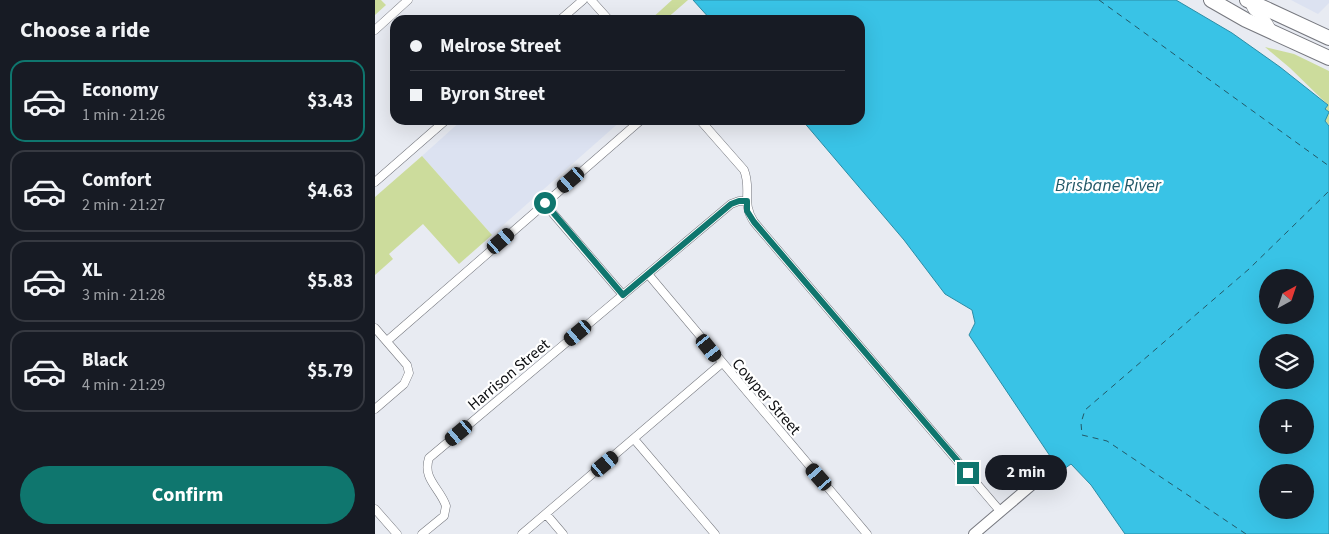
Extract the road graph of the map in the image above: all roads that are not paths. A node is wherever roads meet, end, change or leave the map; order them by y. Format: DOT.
graph roads {
  1 [pos="408,0"];
  2 [pos="583,0"];
  3 [pos="591,0"];
  4 [pos="1211,0"];
  5 [pos="1249,0"];
  6 [pos="1266,4"];
  7 [pos="392,15"];
  8 [pos="566,15"];
  9 [pos="604,15"];
  10 [pos="390,16"];
  11 [pos="375,30"];
  12 [pos="1275,33"];
  13 [pos="1329,38"];
  14 [pos="1329,58"];
  15 [pos="440,125"];
  16 [pos="635,125"];
  17 [pos="704,125"];
  18 [pos="375,182"];
  19 [pos="747,201"];
  20 [pos="545,203"];
  21 [pos="648,274"];
  22 [pos="623,295"];
  23 [pos="375,328"];
  24 [pos="387,341"];
  25 [pos="721,363"];
  26 [pos="375,409"];
  27 [pos="634,439"];
  28 [pos="1041,477"];
  29 [pos="375,509"];
  30 [pos="1000,511"];
  31 [pos="546,514"];
  32 [pos="397,534"];
  33 [pos="422,534"];
  34 [pos="522,534"];
  35 [pos="563,534"];
  36 [pos="715,534"];
  37 [pos="867,534"];
  38 [pos="974,534"];
  1 -- 7 [label="street"];
  2 -- 8 [label="street"];
  3 -- 9 [label="street"];
  4 -- 12 [label="highway"];
  5 -- 6 [label="highway"];
  5 -- 12 [label="street"];
  6 -- 13 [label="highway"];
  10 -- 11 [label="street"];
  12 -- 14 [label="highway"];
  15 -- 18 [label="street"];
  16 -- 20 [label="street"];
  17 -- 19 [label="street"];
  19 -- 21 [label="street, Harrison Street"];
  19 -- 30 [label="street"];
  20 -- 22 [label="street"];
  20 -- 24 [label="street"];
  21 -- 22 [label="street, Harrison Street"];
  21 -- 25 [label="street, Cowper Street"];
  22 -- 33 [label="street, Harrison Street"];
  23 -- 24 [label="street"];
  24 -- 26 [label="street"];
  25 -- 27 [label="street"];
  25 -- 37 [label="street, Cowper Street"];
  27 -- 31 [label="street"];
  27 -- 36 [label="street"];
  28 -- 30 [label="street"];
  29 -- 32 [label="street"];
  30 -- 38 [label="street"];
  31 -- 34 [label="street"];
  31 -- 35 [label="street"];
}
